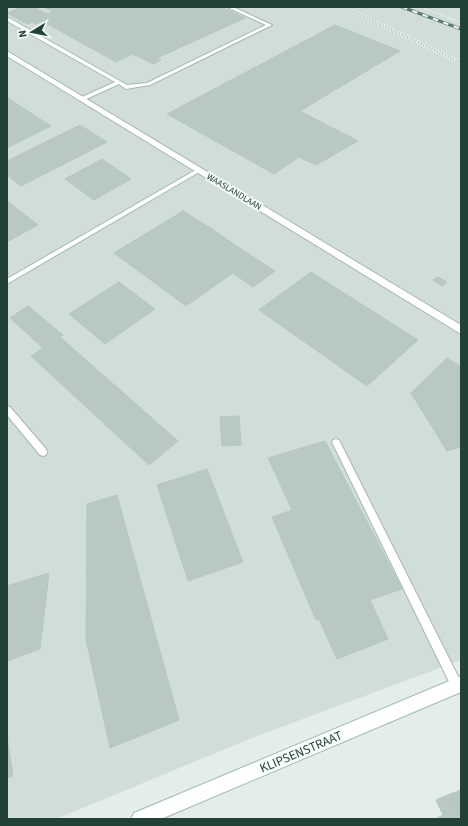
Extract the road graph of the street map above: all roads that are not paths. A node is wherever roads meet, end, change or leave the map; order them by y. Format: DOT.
graph roads {
  1 [pos="229,7"];
  2 [pos="7,19"];
  3 [pos="7,53"];
  4 [pos="119,82"];
  5 [pos="82,99"];
  6 [pos="199,170"];
  7 [pos="7,282"];
  8 [pos="461,330"];
  9 [pos="7,409"];
  10 [pos="336,442"];
  11 [pos="43,452"];
  12 [pos="459,685"];
  13 [pos="140,819"];
  1 -- 4 [label="lane"];
  2 -- 4 [label="lane"];
  3 -- 5 [label="street, WAASLANDLAAN"];
  4 -- 5 [label="lane"];
  5 -- 6 [label="street, WAASLANDLAAN"];
  6 -- 7 [label="lane"];
  6 -- 8 [label="street, WAASLANDLAAN"];
  9 -- 11 [label="lane"];
  10 -- 12 [label="lane"];
  12 -- 13 [label="street, KLIPSENSTRAAT"];
}
